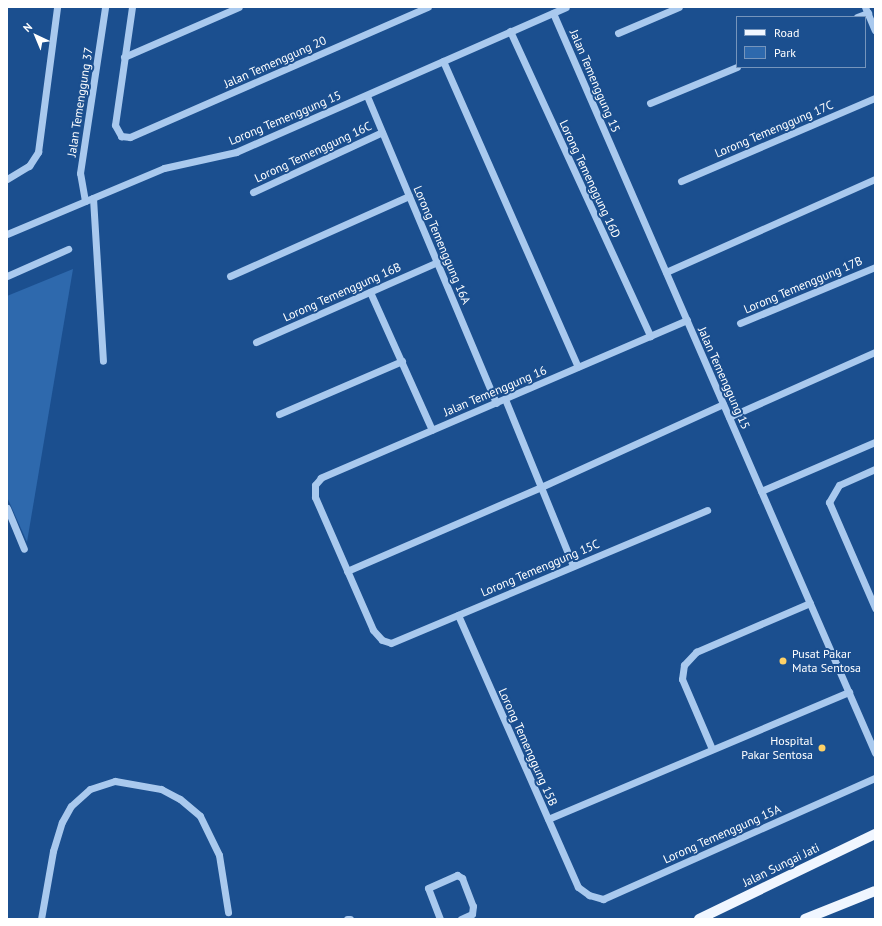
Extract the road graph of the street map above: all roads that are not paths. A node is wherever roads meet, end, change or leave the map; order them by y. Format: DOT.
graph roads {
  1 [pos="57,7"];
  2 [pos="105,7"];
  3 [pos="132,7"];
  4 [pos="239,7"];
  5 [pos="428,7"];
  6 [pos="566,7"];
  7 [pos="679,7"];
  8 [pos="411,10"];
  9 [pos="866,10"];
  10 [pos="553,13"];
  11 [pos="875,30"];
  12 [pos="510,31"];
  13 [pos="618,33"];
  14 [pos="124,57"];
  15 [pos="444,62"];
  16 [pos="736,67"];
  17 [pos="367,96"];
  18 [pos="875,98"];
  19 [pos="650,103"];
  20 [pos="382,132"];
  21 [pos="7,179"];
  22 [pos="875,179"];
  23 [pos="681,181"];
  24 [pos="253,192"];
  25 [pos="409,196"];
  26 [pos="93,198"];
  27 [pos="84,201"];
  28 [pos="7,234"];
  29 [pos="68,248"];
  30 [pos="437,262"];
  31 [pos="875,268"];
  32 [pos="666,272"];
  33 [pos="7,276"];
  34 [pos="230,276"];
  35 [pos="370,292"];
  36 [pos="687,320"];
  37 [pos="740,323"];
  38 [pos="650,336"];
  39 [pos="256,342"];
  40 [pos="875,352"];
  41 [pos="103,361"];
  42 [pos="402,361"];
  43 [pos="578,367"];
  44 [pos="505,399"];
  45 [pos="496,402"];
  46 [pos="723,404"];
  47 [pos="279,414"];
  48 [pos="729,417"];
  49 [pos="432,430"];
  50 [pos="875,442"];
  51 [pos="875,468"];
  52 [pos="541,487"];
  53 [pos="761,491"];
  54 [pos="7,508"];
  55 [pos="707,510"];
  56 [pos="24,548"];
  57 [pos="573,566"];
  58 [pos="347,571"];
  59 [pos="810,603"];
  60 [pos="875,608"];
  61 [pos="458,615"];
  62 [pos="849,692"];
  63 [pos="712,749"];
  64 [pos="875,753"];
  65 [pos="875,778"];
  66 [pos="548,819"];
  67 [pos="875,834"];
  68 [pos="578,887"];
  69 [pos="875,891"];
  70 [pos="228,912"];
  71 [pos="41,919"];
  72 [pos="440,919"];
  73 [pos="461,919"];
  74 [pos="699,919"];
  75 [pos="805,919"];
  1 -- 21 [label="street"];
  2 -- 27 [label="street, Jalan Temenggung 37"];
  3 -- 14 [label="street"];
  4 -- 14 [label="street"];
  5 -- 8 [label="street, Jalan Temenggung 20"];
  6 -- 10 [label="street, Lorong Temenggung 15"];
  7 -- 13 [label="street"];
  8 -- 14 [label="street, Jalan Temenggung 20"];
  9 -- 11 [label="street"];
  10 -- 12 [label="street, Lorong Temenggung 15"];
  10 -- 32 [label="street, Jalan Temenggung 15"];
  12 -- 15 [label="street, Lorong Temenggung 15"];
  12 -- 38 [label="street, Lorong Temenggung 16D"];
  15 -- 17 [label="street, Lorong Temenggung 15"];
  15 -- 43 [label="street"];
  16 -- 19 [label="street"];
  17 -- 20 [label="street, Lorong Temenggung 16A"];
  17 -- 26 [label="street, Lorong Temenggung 15"];
  18 -- 23 [label="street, Lorong Temenggung 17C"];
  20 -- 24 [label="street, Lorong Temenggung 16C"];
  20 -- 25 [label="street, Lorong Temenggung 16A"];
  22 -- 32 [label="street"];
  25 -- 30 [label="street, Lorong Temenggung 16A"];
  25 -- 34 [label="street"];
  26 -- 27 [label="street, Lorong Temenggung 15"];
  26 -- 41 [label="street"];
  27 -- 28 [label="street, Lorong Temenggung 15"];
  29 -- 33 [label="street"];
  30 -- 35 [label="street, Lorong Temenggung 16B"];
  30 -- 45 [label="street, Lorong Temenggung 16A"];
  31 -- 37 [label="street, Lorong Temenggung 17B"];
  32 -- 36 [label="street, Jalan Temenggung 15"];
  35 -- 39 [label="street, Lorong Temenggung 16B"];
  35 -- 42 [label="street"];
  36 -- 38 [label="street, Jalan Temenggung 16"];
  36 -- 46 [label="street, Jalan Temenggung 15"];
  38 -- 43 [label="street, Jalan Temenggung 16"];
  40 -- 48 [label="street"];
  42 -- 47 [label="street"];
  42 -- 49 [label="street"];
  43 -- 44 [label="street, Jalan Temenggung 16"];
  44 -- 45 [label="street, Jalan Temenggung 16"];
  44 -- 52 [label="street"];
  45 -- 49 [label="street, Jalan Temenggung 16"];
  46 -- 48 [label="street, Jalan Temenggung 15"];
  46 -- 52 [label="street"];
  48 -- 53 [label="street, Jalan Temenggung 15"];
  49 -- 58 [label="street, Jalan Temenggung 16"];
  50 -- 53 [label="street"];
  51 -- 60 [label="street"];
  52 -- 57 [label="street"];
  52 -- 58 [label="street"];
  53 -- 59 [label="street, Jalan Temenggung 15"];
  54 -- 56 [label="street"];
  55 -- 57 [label="street, Lorong Temenggung 15C"];
  57 -- 61 [label="street, Lorong Temenggung 15C"];
  58 -- 61 [label="street, Lorong Temenggung 15C"];
  59 -- 62 [label="street, Jalan Temenggung 15"];
  59 -- 63 [label="street"];
  61 -- 66 [label="street, Lorong Temenggung 15B"];
  62 -- 63 [label="street"];
  62 -- 64 [label="street, Jalan Temenggung 15"];
  63 -- 66 [label="street"];
  65 -- 68 [label="street, Lorong Temenggung 15A"];
  66 -- 68 [label="street, Lorong Temenggung 15B"];
  67 -- 74 [label="main road, Jalan Sungai Jati"];
  69 -- 75 [label="main road"];
  70 -- 71 [label="street"];
  72 -- 73 [label="street"];
}
